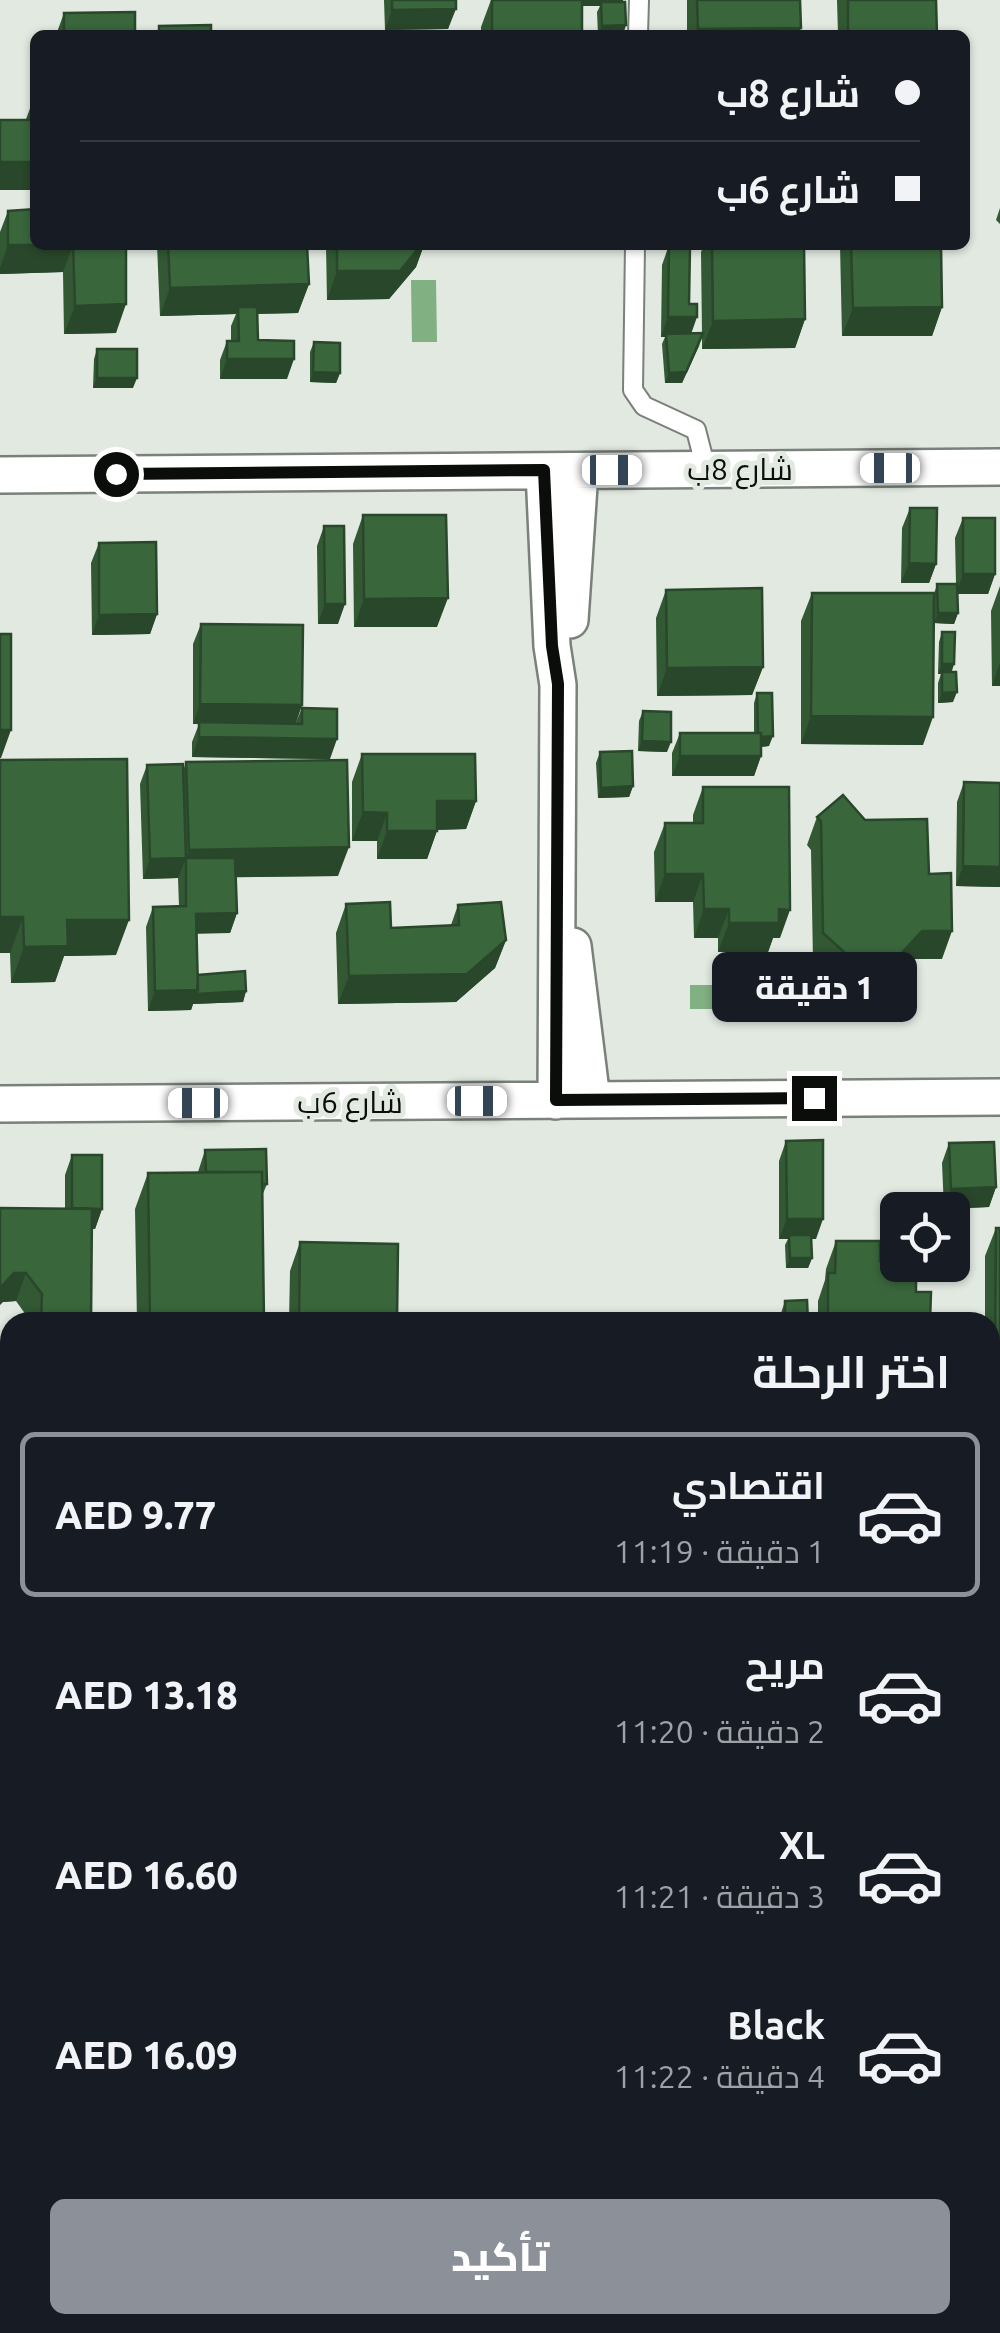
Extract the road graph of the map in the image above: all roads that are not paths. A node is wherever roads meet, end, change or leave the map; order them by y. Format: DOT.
graph roads {
  1 [pos="639,0"];
  2 [pos="638,30"];
  3 [pos="636,250"];
  4 [pos="1000,467"];
  5 [pos="544,470"];
  6 [pos="580,470"];
  7 [pos="706,470"];
  8 [pos="0,475"];
  9 [pos="558,684"];
  10 [pos="559,887"];
  11 [pos="1000,1097"];
  12 [pos="556,1100"];
  13 [pos="592,1100"];
  14 [pos="0,1104"];
  1 -- 2 [label="lane"];
  3 -- 7 [label="lane"];
  4 -- 7 [label="street, شارع 8ب"];
  5 -- 6 [label="street, شارع 8ب"];
  5 -- 8 [label="street, شارع 8ب"];
  5 -- 9 [label="street"];
  6 -- 7 [label="street, شارع 8ب"];
  6 -- 9 [label="street"];
  9 -- 10 [label="street"];
  10 -- 12 [label="street"];
  10 -- 13 [label="street"];
  11 -- 13 [label="street, شارع 6ب"];
  12 -- 13 [label="street, شارع 6ب"];
  12 -- 14 [label="street, شارع 6ب"];
}
